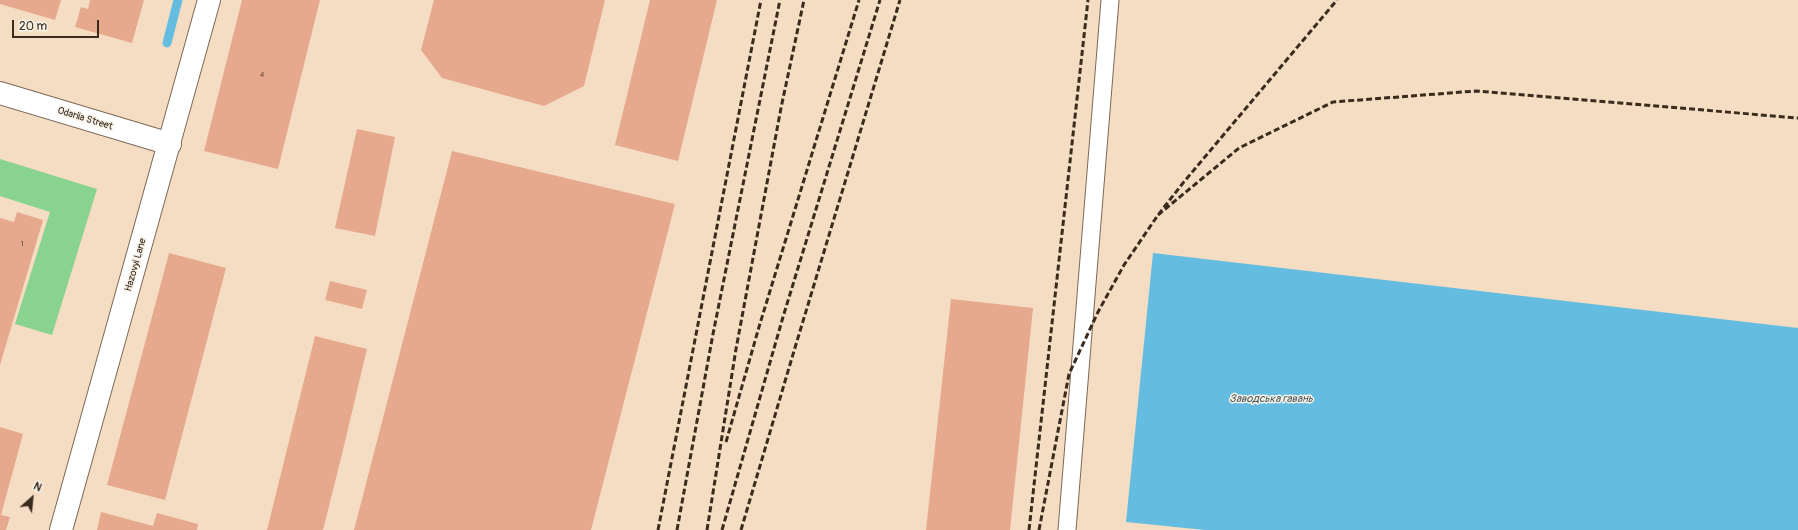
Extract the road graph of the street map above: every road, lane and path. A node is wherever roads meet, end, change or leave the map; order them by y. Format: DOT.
graph roads {
  1 [pos="209,0"];
  2 [pos="1110,0"];
  3 [pos="0,93"];
  4 [pos="170,144"];
  5 [pos="61,530"];
  6 [pos="1067,530"];
  1 -- 4 [label="street, Hazovyi Lane"];
  2 -- 6 [label="lane"];
  3 -- 4 [label="street, Odariia Street"];
  4 -- 5 [label="street, Hazovyi Lane"];
}
